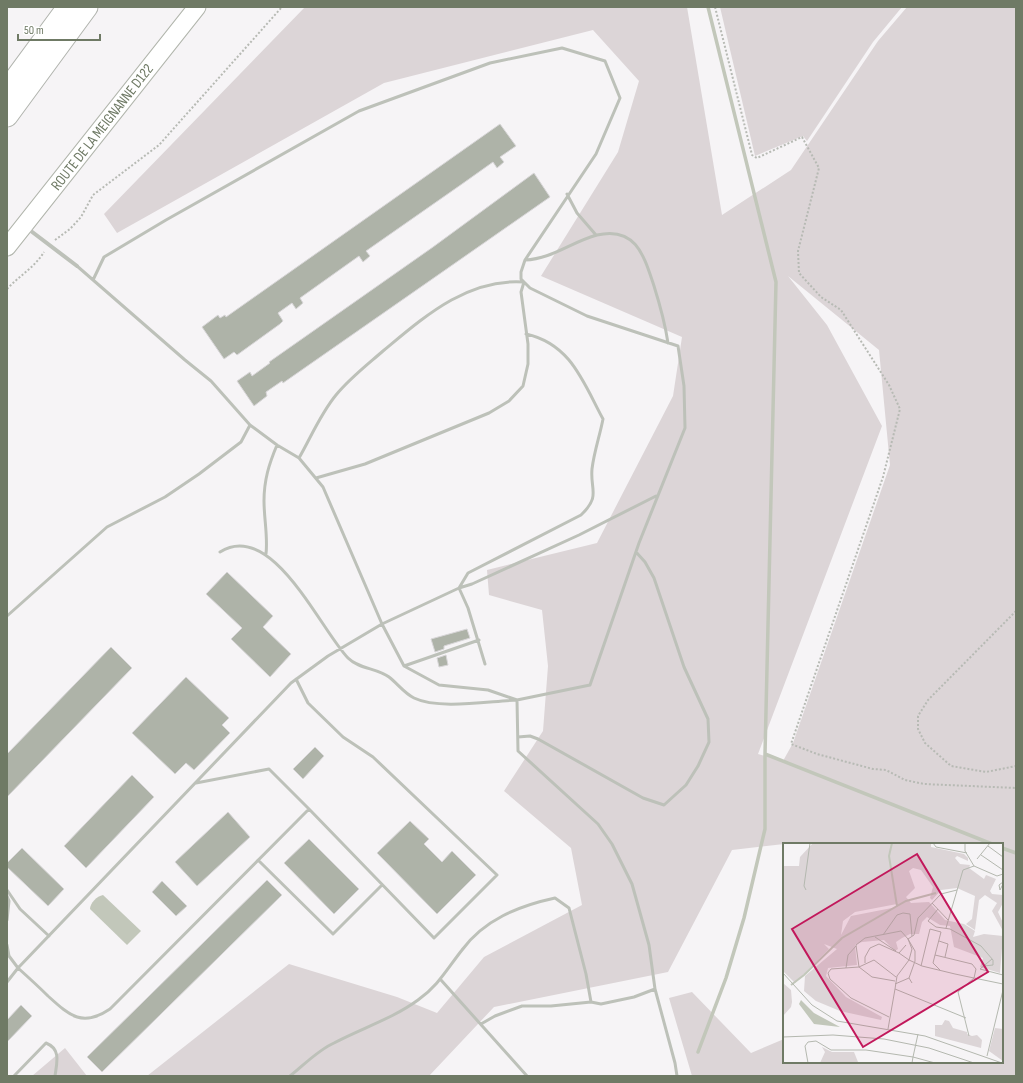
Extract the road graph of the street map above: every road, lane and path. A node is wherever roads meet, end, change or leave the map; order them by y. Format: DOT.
graph roads {
  1 [pos="68,7"];
  2 [pos="88,7"];
  3 [pos="198,7"];
  4 [pos="282,7"];
  5 [pos="715,7"];
  6 [pos="7,90"];
  7 [pos="7,116"];
  8 [pos="567,194"];
  9 [pos="24,226"];
  10 [pos="596,235"];
  11 [pos="54,240"];
  12 [pos="7,247"];
  13 [pos="44,252"];
  14 [pos="525,260"];
  15 [pos="77,266"];
  16 [pos="93,280"];
  17 [pos="524,282"];
  18 [pos="7,289"];
  19 [pos="526,334"];
  20 [pos="668,343"];
  21 [pos="250,425"];
  22 [pos="277,445"];
  23 [pos="299,458"];
  24 [pos="316,478"];
  25 [pos="656,496"];
  26 [pos="220,552"];
  27 [pos="636,552"];
  28 [pos="266,554"];
  29 [pos="459,588"];
  30 [pos="1016,611"];
  31 [pos="7,616"];
  32 [pos="382,624"];
  33 [pos="479,640"];
  34 [pos="341,647"];
  35 [pos="485,664"];
  36 [pos="404,666"];
  37 [pos="296,679"];
  38 [pos="517,700"];
  39 [pos="518,738"];
  40 [pos="1016,766"];
  41 [pos="196,783"];
  42 [pos="1016,788"];
  43 [pos="309,809"];
  44 [pos="258,860"];
  45 [pos="382,885"];
  46 [pos="7,890"];
  47 [pos="7,896"];
  48 [pos="7,920"];
  49 [pos="49,936"];
  50 [pos="7,945"];
  51 [pos="18,968"];
  52 [pos="441,980"];
  53 [pos="7,982"];
  54 [pos="655,989"];
  55 [pos="591,1002"];
  56 [pos="481,1024"];
  57 [pos="14,1076"];
  58 [pos="55,1076"];
  59 [pos="290,1076"];
  60 [pos="527,1076"];
  61 [pos="677,1076"];
  1 -- 6 [label="highway"];
  2 -- 7 [label="highway"];
  3 -- 9 [label="street, ROUTE DE LA MEIGNANNE D122"];
  4 -- 11 [label="path"];
  5 -- 42 [label="path"];
  8 -- 10 [label="lane"];
  8 -- 14 [label="lane"];
  8 -- 16 [label="lane"];
  9 -- 12 [label="street, ROUTE DE LA MEIGNANNE D122"];
  9 -- 15 [label="street"];
  10 -- 14 [label="lane"];
  10 -- 20 [label="lane"];
  13 -- 18 [label="path"];
  14 -- 17 [label="lane"];
  15 -- 16 [label="lane"];
  16 -- 21 [label="lane"];
  17 -- 19 [label="lane"];
  17 -- 20 [label="lane"];
  17 -- 23 [label="lane"];
  19 -- 24 [label="lane"];
  19 -- 29 [label="lane"];
  20 -- 25 [label="lane"];
  21 -- 22 [label="lane"];
  21 -- 31 [label="lane"];
  22 -- 23 [label="lane"];
  22 -- 28 [label="lane"];
  23 -- 24 [label="lane"];
  24 -- 32 [label="lane"];
  25 -- 27 [label="lane"];
  25 -- 29 [label="lane"];
  26 -- 28 [label="lane"];
  27 -- 38 [label="lane"];
  27 -- 39 [label="lane"];
  28 -- 34 [label="lane"];
  29 -- 32 [label="lane"];
  29 -- 33 [label="lane"];
  30 -- 40 [label="path"];
  32 -- 34 [label="lane"];
  32 -- 36 [label="lane"];
  33 -- 35 [label="lane"];
  33 -- 36 [label="lane"];
  34 -- 37 [label="lane"];
  34 -- 38 [label="lane"];
  36 -- 38 [label="lane"];
  37 -- 41 [label="lane"];
  37 -- 45 [label="lane"];
  38 -- 39 [label="lane"];
  39 -- 54 [label="lane"];
  41 -- 43 [label="lane"];
  41 -- 49 [label="lane"];
  43 -- 44 [label="lane"];
  43 -- 45 [label="lane"];
  44 -- 45 [label="lane"];
  44 -- 51 [label="lane"];
  46 -- 49 [label="lane"];
  47 -- 48 [label="lane"];
  49 -- 51 [label="lane"];
  50 -- 51 [label="lane"];
  51 -- 53 [label="lane"];
  52 -- 55 [label="lane"];
  52 -- 56 [label="lane"];
  52 -- 59 [label="lane"];
  54 -- 55 [label="lane"];
  54 -- 61 [label="lane"];
  55 -- 56 [label="lane"];
  56 -- 60 [label="lane"];
  57 -- 58 [label="lane"];
}
